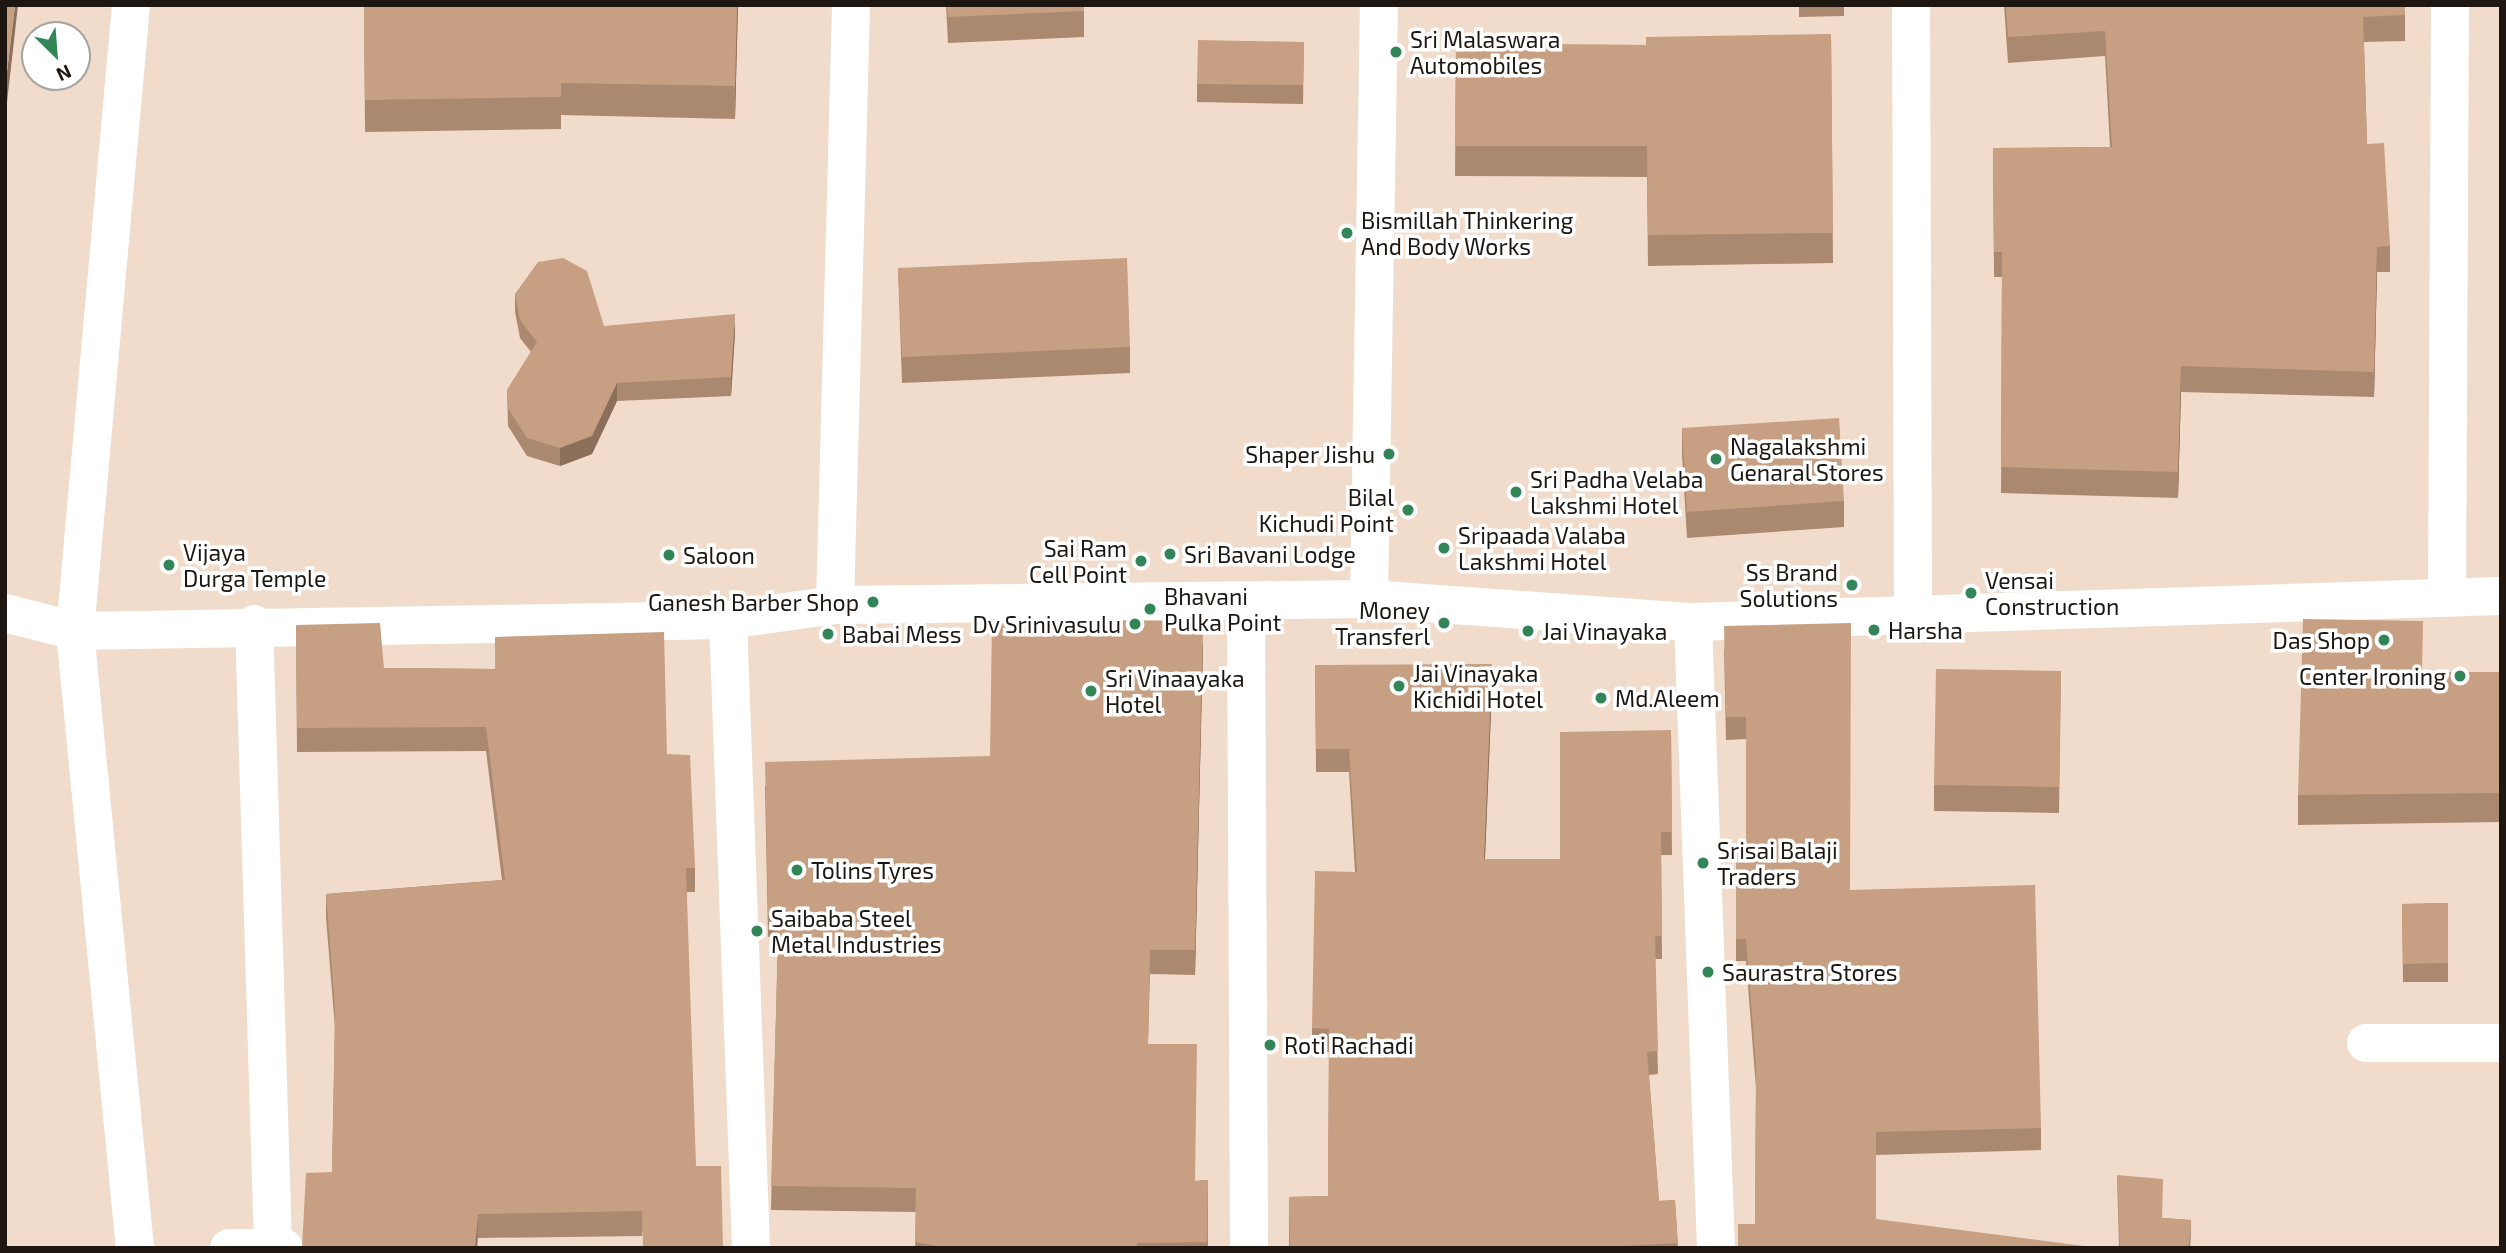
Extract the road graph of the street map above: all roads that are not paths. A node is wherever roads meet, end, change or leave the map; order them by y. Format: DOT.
graph roads {
  1 [pos="131,5"];
  2 [pos="851,5"];
  3 [pos="1379,5"];
  4 [pos="1911,5"];
  5 [pos="2451,5"];
  6 [pos="2447,595"];
  7 [pos="2501,596"];
  8 [pos="1369,599"];
  9 [pos="835,605"];
  10 [pos="1246,605"];
  11 [pos="5,613"];
  12 [pos="1913,613"];
  13 [pos="728,620"];
  14 [pos="1693,622"];
  15 [pos="254,624"];
  16 [pos="75,631"];
  17 [pos="2366,1042"];
  18 [pos="2501,1043"];
  19 [pos="258,1247"];
  20 [pos="135,1248"];
  21 [pos="751,1248"];
  22 [pos="1249,1248"];
  23 [pos="1716,1248"];
  1 -- 16 [label="street"];
  2 -- 9 [label="street"];
  3 -- 8 [label="street"];
  4 -- 12 [label="street"];
  5 -- 6 [label="street"];
  6 -- 7 [label="street"];
  6 -- 12 [label="street"];
  8 -- 10 [label="street"];
  8 -- 14 [label="street"];
  9 -- 10 [label="street"];
  9 -- 13 [label="street"];
  10 -- 22 [label="street"];
  11 -- 16 [label="street"];
  12 -- 14 [label="street"];
  13 -- 15 [label="street"];
  13 -- 21 [label="street"];
  14 -- 23 [label="street"];
  15 -- 16 [label="street"];
  15 -- 19 [label="street"];
  16 -- 20 [label="street"];
  17 -- 18 [label="street"];
}
